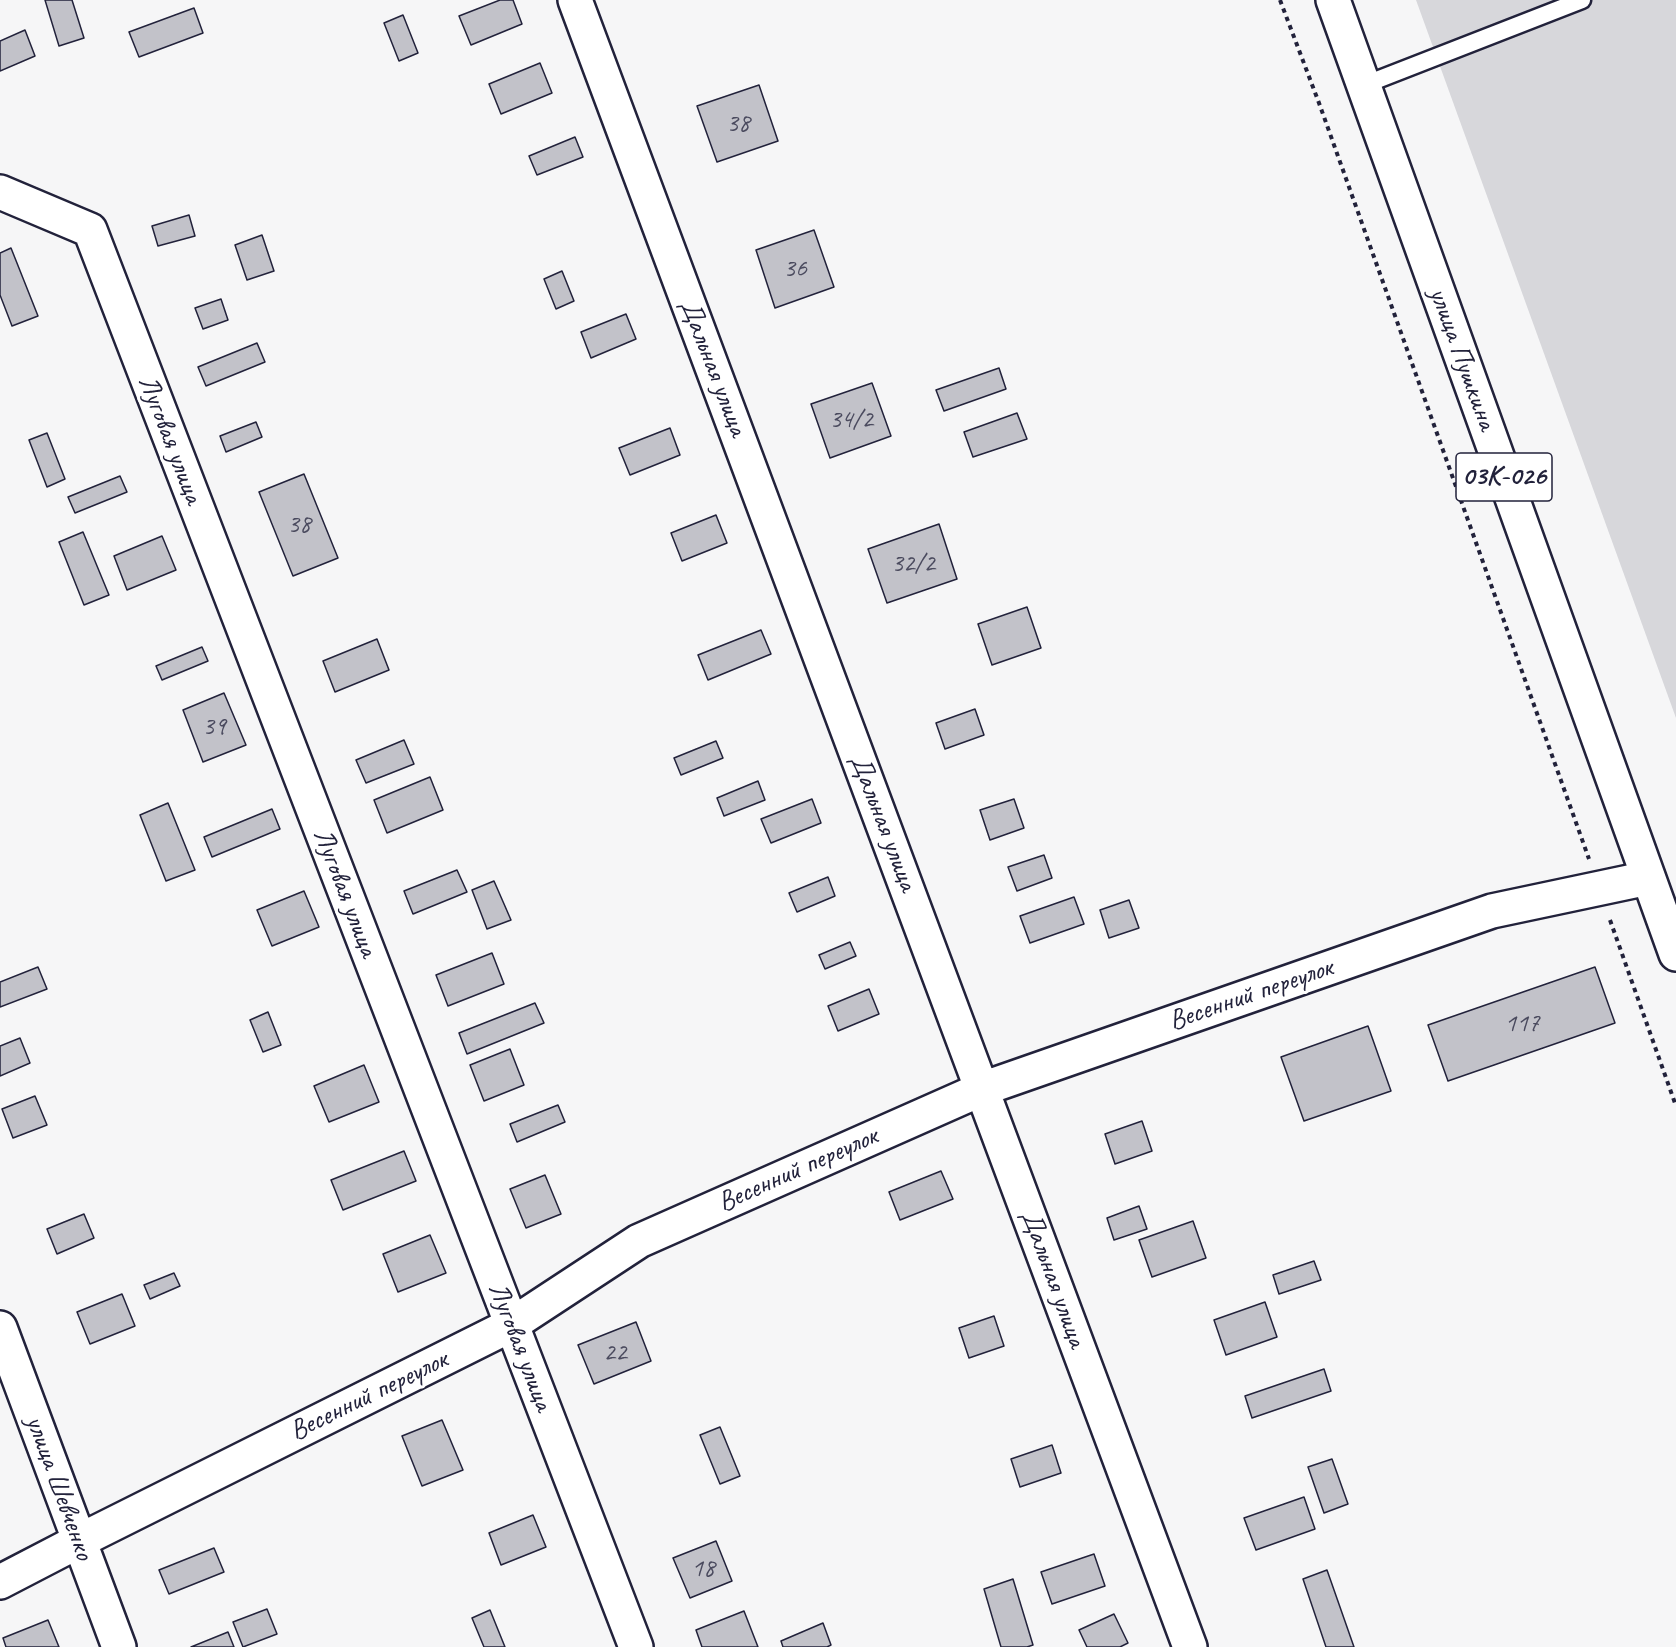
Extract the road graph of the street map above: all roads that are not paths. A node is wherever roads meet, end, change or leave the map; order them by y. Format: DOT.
graph roads {
  1 [pos="575,0"];
  2 [pos="1333,0"];
  3 [pos="1582,0"];
  4 [pos="1364,85"];
  5 [pos="0,192"];
  6 [pos="1647,878"];
  7 [pos="1673,937"];
  8 [pos="982,1089"];
  9 [pos="512,1325"];
  10 [pos="0,1328"];
  11 [pos="79,1540"];
  12 [pos="0,1582"];
  13 [pos="119,1647"];
  14 [pos="636,1647"];
  15 [pos="1190,1647"];
  1 -- 8 [label="street, Дальная улица"];
  2 -- 4 [label="street, улица Пушкина / 03К-026"];
  3 -- 4 [label="lane"];
  4 -- 6 [label="street, улица Пушкина / 03К-026"];
  5 -- 9 [label="street, Луговая улица"];
  6 -- 7 [label="street, улица Пушкина / 03К-026"];
  6 -- 8 [label="street, Весенний переулок"];
  8 -- 9 [label="street, Весенний переулок"];
  8 -- 15 [label="street, Дальная улица"];
  9 -- 11 [label="street, Весенний переулок"];
  9 -- 14 [label="street, Луговая улица"];
  10 -- 11 [label="street, улица Шевченко"];
  11 -- 12 [label="street, Весенний переулок"];
  11 -- 13 [label="street, улица Шевченко"];
}
